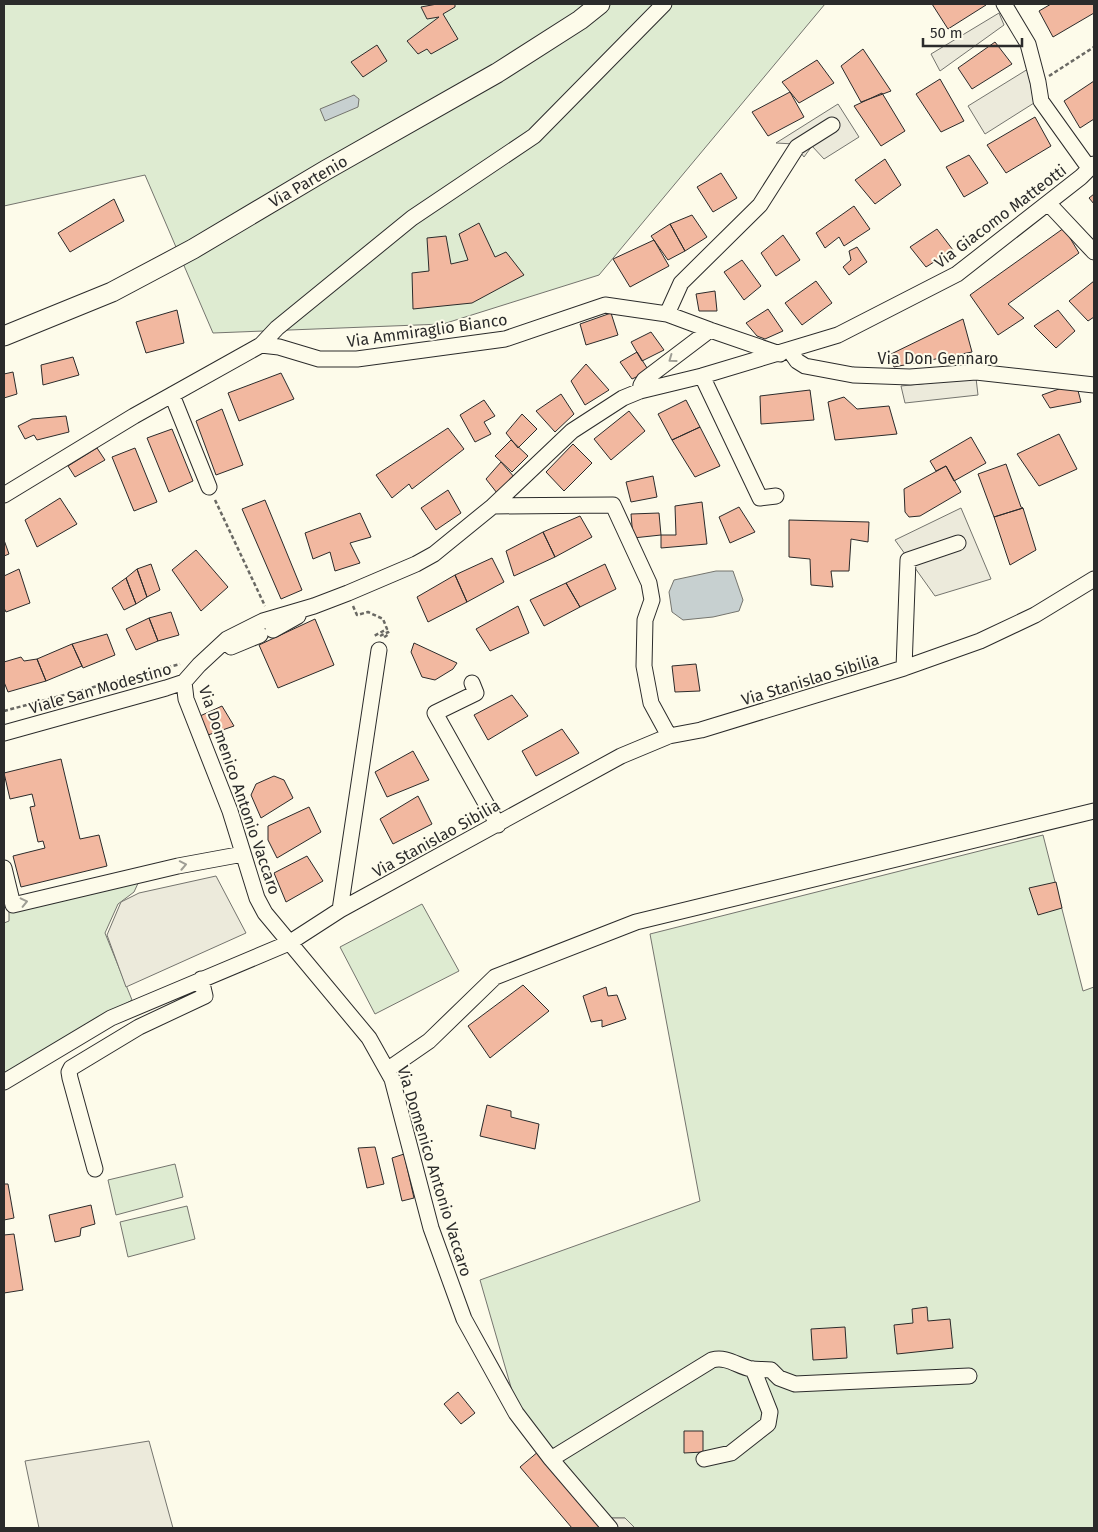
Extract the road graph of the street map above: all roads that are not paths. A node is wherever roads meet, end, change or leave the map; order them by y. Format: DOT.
graph roads {
  1 [pos="600,4"];
  2 [pos="664,4"];
  3 [pos="1004,4"];
  4 [pos="832,125"];
  5 [pos="1092,166"];
  6 [pos="1048,203"];
  7 [pos="1094,252"];
  8 [pos="666,314"];
  9 [pos="277,328"];
  10 [pos="710,330"];
  11 [pos="4,336"];
  12 [pos="736,339"];
  13 [pos="261,345"];
  14 [pos="279,347"];
  15 [pos="785,352"];
  16 [pos="739,366"];
  17 [pos="702,376"];
  18 [pos="1094,385"];
  19 [pos="640,391"];
  20 [pos="172,395"];
  21 [pos="209,487"];
  22 [pos="4,495"];
  23 [pos="776,496"];
  24 [pos="493,506"];
  25 [pos="958,543"];
  26 [pos="1094,579"];
  27 [pos="268,628"];
  28 [pos="376,642"];
  29 [pos="192,664"];
  30 [pos="904,668"];
  31 [pos="184,682"];
  32 [pos="472,683"];
  33 [pos="4,733"];
  34 [pos="669,736"];
  35 [pos="1094,811"];
  36 [pos="498,825"];
  37 [pos="242,854"];
  38 [pos="4,868"];
  39 [pos="340,910"];
  40 [pos="289,943"];
  41 [pos="201,979"];
  42 [pos="387,1070"];
  43 [pos="4,1082"];
  44 [pos="95,1169"];
  45 [pos="753,1369"];
  46 [pos="969,1376"];
  47 [pos="551,1459"];
  48 [pos="704,1459"];
  49 [pos="610,1528"];
  1 -- 11 [label="main road, Via Partenio"];
  2 -- 9 [label="street"];
  3 -- 5 [label="street"];
  4 -- 8 [label="street"];
  5 -- 6 [label="street, Via Giacomo Matteotti"];
  6 -- 7 [label="street"];
  6 -- 15 [label="street, Via Giacomo Matteotti"];
  8 -- 10 [label="street, Via Ammiraglio Bianco"];
  8 -- 14 [label="street, Via Ammiraglio Bianco"];
  9 -- 13 [label="street"];
  9 -- 14 [label="street"];
  10 -- 12 [label="street, Via Ammiraglio Bianco"];
  10 -- 19 [label="street, one-way"];
  12 -- 15 [label="street, Via Ammiraglio Bianco"];
  12 -- 16 [label="street"];
  13 -- 14 [label="street, Via Ammiraglio Bianco"];
  13 -- 20 [label="street"];
  15 -- 16 [label="street, Via Giacomo Matteotti"];
  15 -- 18 [label="street, Via Don Gennaro"];
  16 -- 17 [label="street, Via Giacomo Matteotti"];
  17 -- 19 [label="street, Via Giacomo Matteotti"];
  17 -- 23 [label="street"];
  19 -- 24 [label="street, Via Giacomo Matteotti"];
  20 -- 21 [label="street"];
  20 -- 22 [label="street"];
  24 -- 27 [label="street, Via Giacomo Matteotti"];
  24 -- 34 [label="street"];
  25 -- 30 [label="street, Via Stanislao Sibilia"];
  26 -- 30 [label="street, Via Stanislao Sibilia"];
  27 -- 29 [label="street, Via Giacomo Matteotti"];
  27 -- 29 [label="street, Via Giacomo Matteotti"];
  28 -- 39 [label="street"];
  29 -- 31 [label="street, Viale San Modestino"];
  30 -- 34 [label="street, Via Stanislao Sibilia"];
  31 -- 33 [label="street, Viale San Modestino"];
  31 -- 37 [label="street, Via Domenico Antonio Vaccaro"];
  32 -- 36 [label="street"];
  34 -- 36 [label="street, Via Stanislao Sibilia"];
  35 -- 42 [label="street"];
  36 -- 39 [label="street, Via Stanislao Sibilia"];
  38 -- 37 [label="street, one-way"];
  37 -- 40 [label="street, Via Domenico Antonio Vaccaro"];
  39 -- 40 [label="street, Via Stanislao Sibilia"];
  40 -- 41 [label="street, Via Stanislao Sibilia"];
  40 -- 42 [label="street, Via Domenico Antonio Vaccaro"];
  41 -- 43 [label="street, Via Stanislao Sibilia"];
  41 -- 44 [label="street"];
  42 -- 47 [label="street, Via Domenico Antonio Vaccaro"];
  45 -- 46 [label="street"];
  45 -- 47 [label="street"];
  45 -- 48 [label="street"];
  47 -- 49 [label="street, Via Domenico Antonio Vaccaro"];
}
